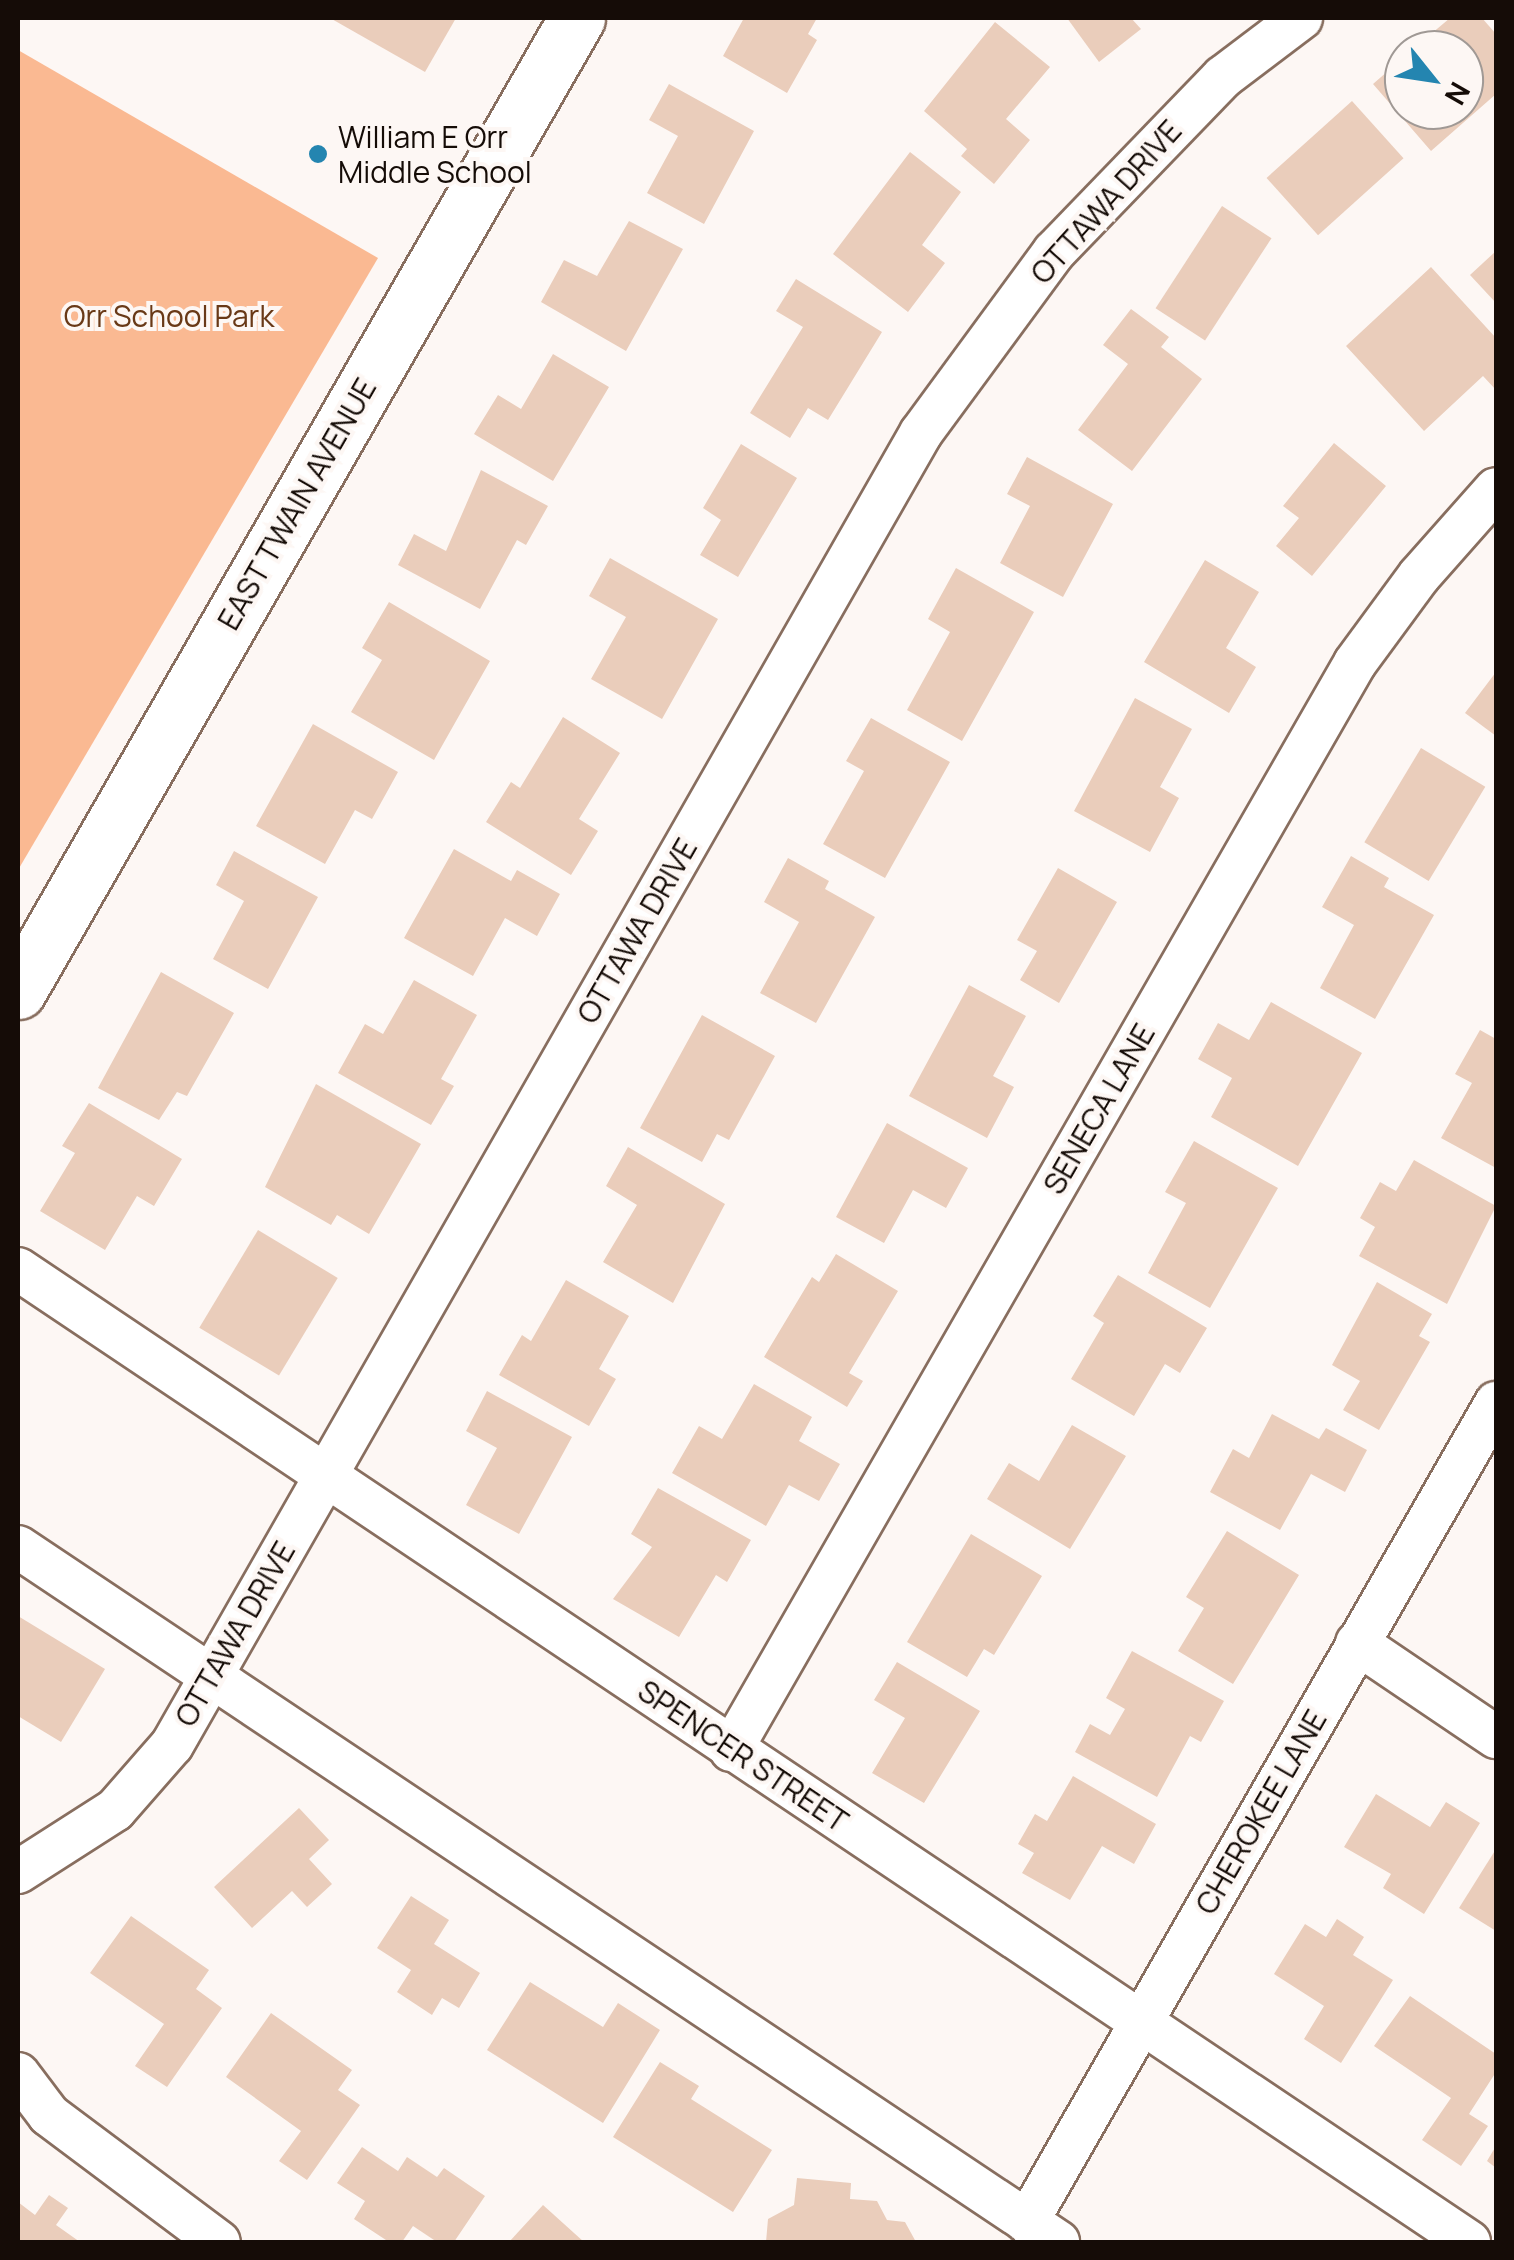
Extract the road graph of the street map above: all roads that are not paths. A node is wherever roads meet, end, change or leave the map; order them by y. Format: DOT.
graph roads {
  1 [pos="576,18"];
  2 [pos="1301,18"];
  3 [pos="1496,490"];
  4 [pos="18,991"];
  5 [pos="18,1269"];
  6 [pos="1496,1402"];
  7 [pos="326,1474"];
  8 [pos="18,1546"];
  9 [pos="1357,1643"];
  10 [pos="211,1676"];
  11 [pos="1496,1737"];
  12 [pos="731,1750"];
  13 [pos="18,1872"];
  14 [pos="1143,2019"];
  15 [pos="18,2074"];
  16 [pos="1043,2232"];
  17 [pos="220,2242"];
  18 [pos="1469,2242"];
  1 -- 4 [label="street, EAST TWAIN AVENUE"];
  2 -- 7 [label="street, OTTAWA DRIVE"];
  3 -- 12 [label="street, SENECA LANE"];
  5 -- 7 [label="street, SPENCER STREET"];
  6 -- 9 [label="street, CHEROKEE LANE"];
  7 -- 10 [label="street, OTTAWA DRIVE"];
  7 -- 12 [label="street, SPENCER STREET"];
  8 -- 10 [label="street"];
  9 -- 11 [label="street"];
  9 -- 14 [label="street, CHEROKEE LANE"];
  10 -- 13 [label="street, OTTAWA DRIVE"];
  10 -- 16 [label="street"];
  12 -- 14 [label="street, SPENCER STREET"];
  14 -- 16 [label="street, CHEROKEE LANE"];
  14 -- 18 [label="street, SPENCER STREET"];
  15 -- 17 [label="street"];
}
